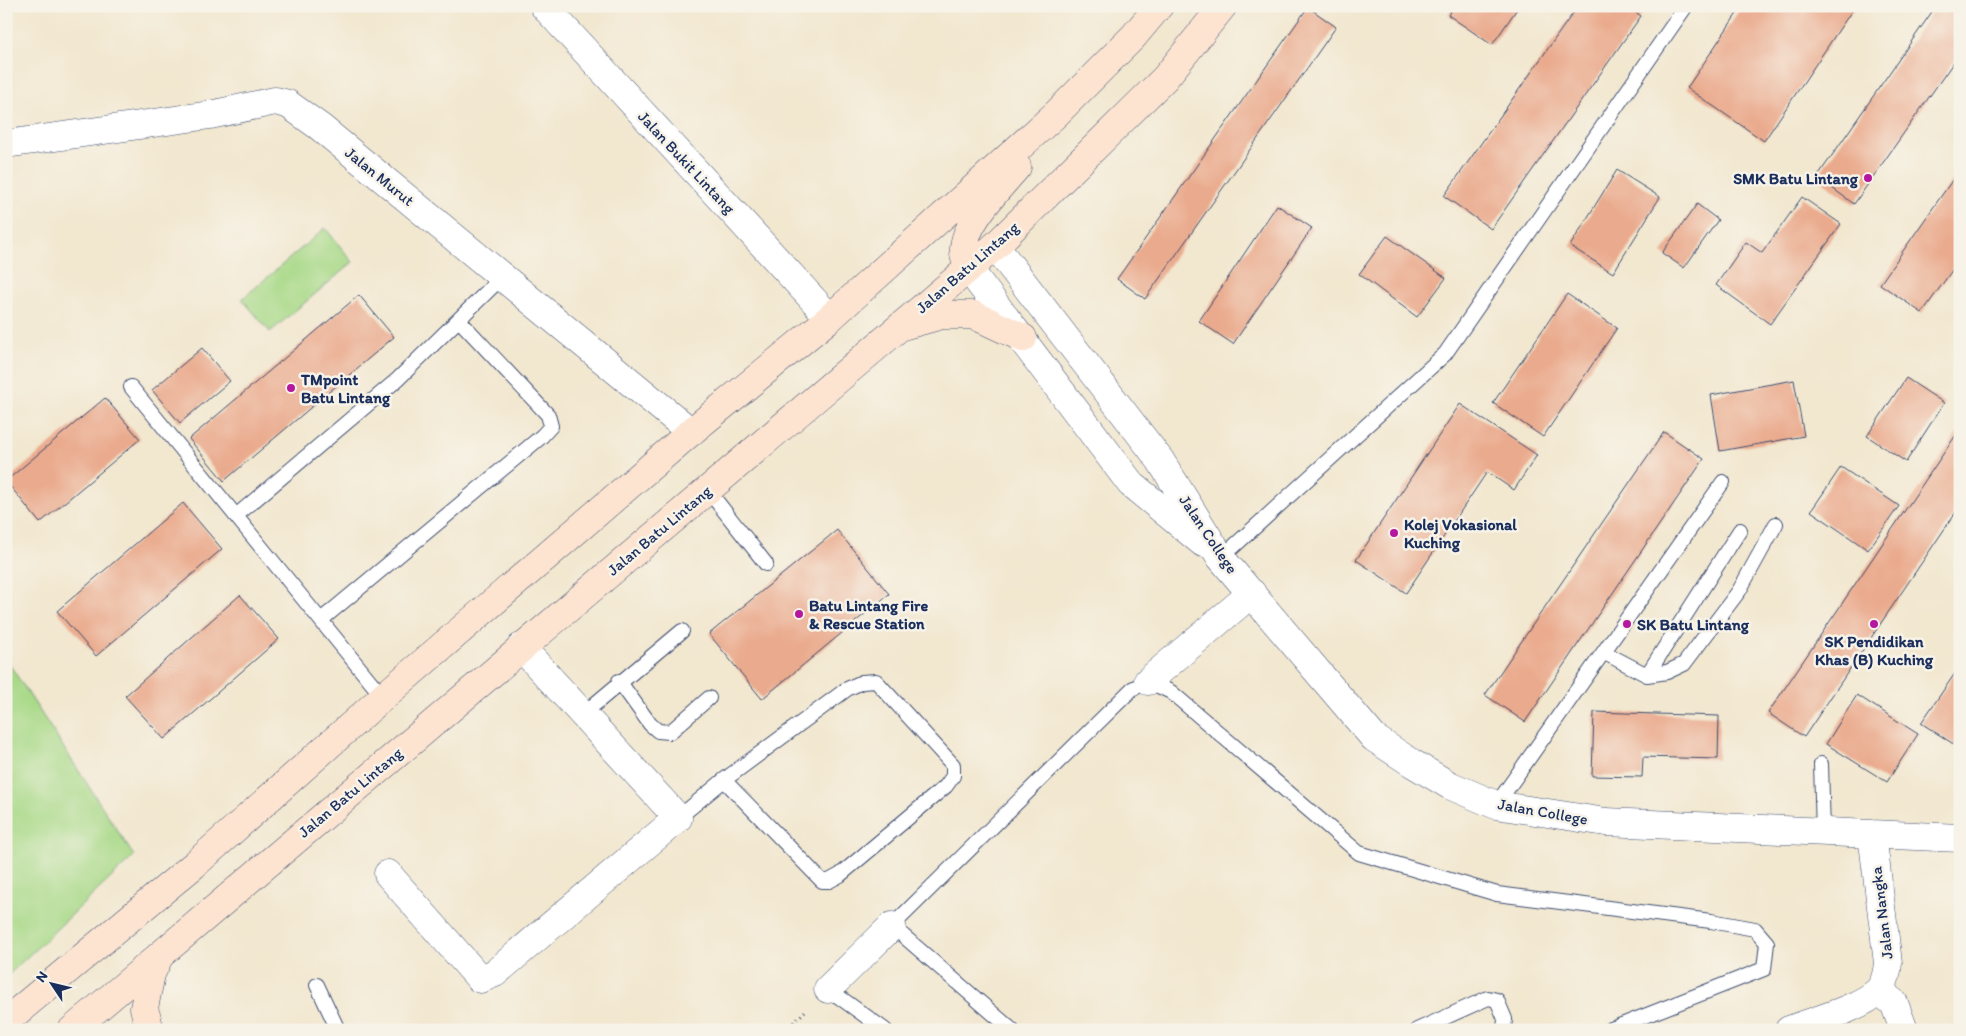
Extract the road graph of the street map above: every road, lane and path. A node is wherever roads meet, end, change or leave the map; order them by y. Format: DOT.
graph roads {
  1 [pos="544,6"];
  2 [pos="1159,6"];
  3 [pos="1223,6"];
  4 [pos="1686,6"];
  5 [pos="1056,114"];
  6 [pos="6,144"];
  7 [pos="966,234"];
  8 [pos="995,246"];
  9 [pos="968,268"];
  10 [pos="503,276"];
  11 [pos="867,284"];
  12 [pos="830,318"];
  13 [pos="459,320"];
  14 [pos="898,327"];
  15 [pos="1023,338"];
  16 [pos="131,388"];
  17 [pos="691,432"];
  18 [pos="1160,460"];
  19 [pos="1723,482"];
  20 [pos="1131,484"];
  21 [pos="707,489"];
  22 [pos="237,514"];
  23 [pos="1776,524"];
  24 [pos="1740,530"];
  25 [pos="1221,558"];
  26 [pos="766,564"];
  27 [pos="1252,593"];
  28 [pos="321,620"];
  29 [pos="682,631"];
  30 [pos="521,647"];
  31 [pos="1605,653"];
  32 [pos="1646,675"];
  33 [pos="619,681"];
  34 [pos="1148,681"];
  35 [pos="383,697"];
  36 [pos="709,698"];
  37 [pos="582,714"];
  38 [pos="1821,764"];
  39 [pos="724,780"];
  40 [pos="1496,805"];
  41 [pos="678,818"];
  42 [pos="1823,832"];
  43 [pos="1872,834"];
  44 [pos="1960,838"];
  45 [pos="388,874"];
  46 [pos="892,926"];
  47 [pos="160,954"];
  48 [pos="316,985"];
  49 [pos="828,989"];
  50 [pos="1878,991"];
  51 [pos="6,1021"];
  52 [pos="72,1030"];
  53 [pos="150,1030"];
  54 [pos="338,1030"];
  55 [pos="885,1030"];
  56 [pos="1012,1030"];
  57 [pos="1417,1030"];
  58 [pos="1504,1030"];
  59 [pos="1609,1030"];
  60 [pos="1789,1030"];
  61 [pos="1904,1030"];
  1 -- 12 [label="street, Jalan Bukit Lintang"];
  2 -- 5 [label="main road"];
  3 -- 8 [label="main road, Jalan Batu Lintang"];
  4 -- 25 [label="lane"];
  5 -- 7 [label="main road"];
  5 -- 11 [label="main road"];
  6 -- 10 [label="street, Jalan Murut"];
  7 -- 8 [label="main road"];
  7 -- 9 [label="main road"];
  7 -- 11 [label="main road"];
  8 -- 9 [label="main road, Jalan Batu Lintang"];
  8 -- 18 [label="street, Jalan College"];
  9 -- 14 [label="main road, Jalan Batu Lintang"];
  9 -- 15 [label="street"];
  10 -- 13 [label="lane"];
  10 -- 17 [label="street, Jalan Murut"];
  11 -- 12 [label="main road"];
  12 -- 17 [label="main road"];
  13 -- 22 [label="lane"];
  13 -- 28 [label="lane"];
  14 -- 15 [label="main road"];
  14 -- 21 [label="main road, Jalan Batu Lintang"];
  15 -- 20 [label="street"];
  16 -- 22 [label="lane"];
  17 -- 35 [label="main road"];
  18 -- 20 [label="street"];
  18 -- 25 [label="street, Jalan College"];
  19 -- 31 [label="lane"];
  20 -- 25 [label="street"];
  21 -- 26 [label="lane"];
  21 -- 30 [label="main road, Jalan Batu Lintang"];
  22 -- 28 [label="lane"];
  23 -- 32 [label="lane"];
  24 -- 32 [label="lane"];
  25 -- 27 [label="street, Jalan College"];
  27 -- 34 [label="street"];
  27 -- 40 [label="street, Jalan College"];
  28 -- 35 [label="lane"];
  29 -- 33 [label="lane"];
  30 -- 37 [label="street"];
  30 -- 47 [label="main road, Jalan Batu Lintang"];
  31 -- 32 [label="lane"];
  31 -- 40 [label="lane"];
  33 -- 36 [label="lane"];
  33 -- 37 [label="lane"];
  34 -- 46 [label="lane"];
  34 -- 59 [label="lane"];
  35 -- 51 [label="main road"];
  37 -- 41 [label="street"];
  38 -- 42 [label="lane"];
  39 -- 39 [label="lane"];
  39 -- 41 [label="lane"];
  40 -- 42 [label="street, Jalan College"];
  41 -- 45 [label="street"];
  42 -- 43 [label="street, Jalan College"];
  43 -- 44 [label="street, Jalan College"];
  43 -- 50 [label="street, Jalan Nangka"];
  46 -- 49 [label="street"];
  46 -- 56 [label="lane"];
  47 -- 52 [label="main road, Jalan Batu Lintang"];
  47 -- 53 [label="main road"];
  48 -- 54 [label="lane"];
  49 -- 55 [label="lane"];
  50 -- 60 [label="street"];
  50 -- 61 [label="street"];
  57 -- 58 [label="lane"];
}
